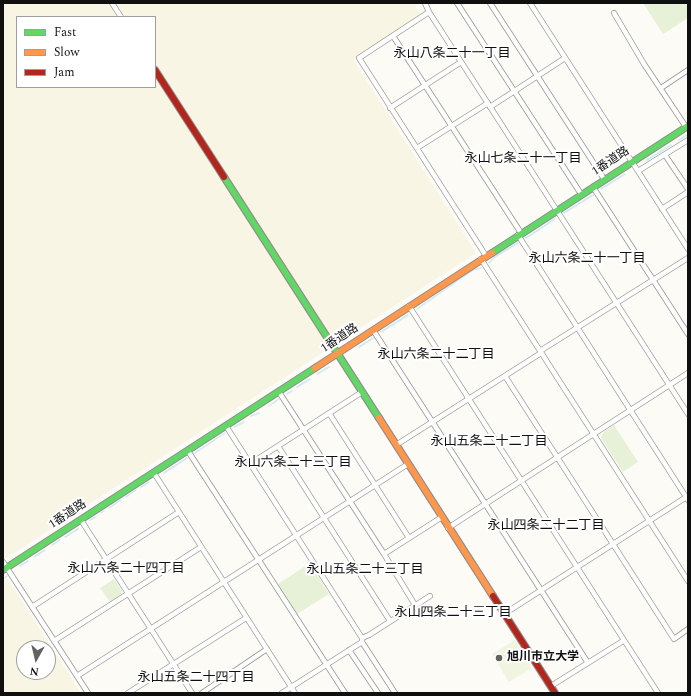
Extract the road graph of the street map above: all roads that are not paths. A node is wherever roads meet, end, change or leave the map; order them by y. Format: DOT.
graph roads {
  1 [pos="112,3"];
  2 [pos="425,3"];
  3 [pos="457,3"];
  4 [pos="490,3"];
  5 [pos="530,3"];
  6 [pos="429,12"];
  7 [pos="614,13"];
  8 [pos="120,16"];
  9 [pos="393,36"];
  10 [pos="565,58"];
  11 [pos="461,62"];
  12 [pos="688,70"];
  13 [pos="156,72"];
  14 [pos="537,76"];
  15 [pos="425,85"];
  16 [pos="661,88"];
  17 [pos="514,91"];
  18 [pos="489,105"];
  19 [pos="390,108"];
  20 [pos="451,126"];
  21 [pos="687,126"];
  22 [pos="688,140"];
  23 [pos="417,148"];
  24 [pos="665,155"];
  25 [pos="633,162"];
  26 [pos="638,171"];
  27 [pos="604,180"];
  28 [pos="593,187"];
  29 [pos="688,189"];
  30 [pos="688,192"];
  31 [pos="581,194"];
  32 [pos="662,209"];
  33 [pos="557,210"];
  34 [pos="520,234"];
  35 [pos="688,236"];
  36 [pos="682,240"];
  37 [pos="688,249"];
  38 [pos="484,258"];
  39 [pos="688,258"];
  40 [pos="653,280"];
  41 [pos="616,303"];
  42 [pos="409,306"];
  43 [pos="578,328"];
  44 [pos="373,330"];
  45 [pos="688,334"];
  46 [pos="540,352"];
  47 [pos="337,354"];
  48 [pos="688,373"];
  49 [pos="506,376"];
  50 [pos="669,385"];
  51 [pos="279,392"];
  52 [pos="362,392"];
  53 [pos="467,399"];
  54 [pos="630,410"];
  55 [pos="329,413"];
  56 [pos="688,414"];
  57 [pos="432,422"];
  58 [pos="226,426"];
  59 [pos="303,430"];
  60 [pos="594,434"];
  61 [pos="396,445"];
  62 [pos="278,446"];
  63 [pos="188,451"];
  64 [pos="558,457"];
  65 [pos="250,464"];
  66 [pos="408,464"];
  67 [pos="154,473"];
  68 [pos="521,481"];
  69 [pos="375,486"];
  70 [pos="687,497"];
  71 [pos="350,502"];
  72 [pos="485,504"];
  73 [pos="179,512"];
  74 [pos="442,517"];
  75 [pos="324,519"];
  76 [pos="81,520"];
  77 [pos="650,521"];
  78 [pos="448,528"];
  79 [pos="297,536"];
  80 [pos="409,538"];
  81 [pos="614,544"];
  82 [pos="201,547"];
  83 [pos="384,554"];
  84 [pos="106,559"];
  85 [pos="259,560"];
  86 [pos="3,562"];
  87 [pos="576,568"];
  88 [pos="5,569"];
  89 [pos="688,580"];
  90 [pos="224,582"];
  91 [pos="541,591"];
  92 [pos="128,594"];
  93 [pos="430,596"];
  94 [pos="415,605"];
  95 [pos="32,607"];
  96 [pos="504,614"];
  97 [pos="246,618"];
  98 [pos="390,621"];
  99 [pos="151,629"];
  100 [pos="688,630"];
  101 [pos="53,640"];
  102 [pos="56,640"];
  103 [pos="362,640"];
  104 [pos="623,641"];
  105 [pos="56,644"];
  106 [pos="267,649"];
  107 [pos="350,650"];
  108 [pos="588,663"];
  109 [pos="173,664"];
  110 [pos="327,664"];
  111 [pos="77,676"];
  112 [pos="551,686"];
  113 [pos="291,687"];
  114 [pos="88,693"];
  115 [pos="128,693"];
  116 [pos="192,693"];
  117 [pos="202,693"];
  118 [pos="282,693"];
  119 [pos="295,693"];
  120 [pos="345,693"];
  121 [pos="378,693"];
  122 [pos="395,693"];
  123 [pos="555,693"];
  124 [pos="658,693"];
  1 -- 8 [label="street"];
  2 -- 6 [label="street"];
  3 -- 17 [label="street"];
  4 -- 14 [label="street"];
  5 -- 10 [label="street"];
  6 -- 9 [label="street"];
  6 -- 11 [label="street"];
  7 -- 16 [label="street"];
  9 -- 15 [label="street"];
  9 -- 19 [label="street"];
  10 -- 14 [label="street"];
  10 -- 25 [label="street"];
  11 -- 15 [label="street"];
  11 -- 18 [label="street"];
  12 -- 16 [label="street"];
  13 -- 47 [label="street"];
  14 -- 17 [label="street"];
  14 -- 27 [label="street"];
  15 -- 19 [label="street"];
  15 -- 20 [label="street"];
  16 -- 21 [label="street"];
  17 -- 18 [label="street"];
  17 -- 31 [label="street"];
  18 -- 20 [label="street"];
  18 -- 33 [label="street"];
  19 -- 23 [label="street"];
  20 -- 23 [label="street"];
  20 -- 34 [label="street"];
  21 -- 25 [label="street, 1番道路"];
  22 -- 24 [label="street"];
  23 -- 38 [label="street"];
  24 -- 26 [label="street"];
  24 -- 29 [label="street"];
  25 -- 26 [label="street"];
  25 -- 27 [label="street, 1番道路"];
  26 -- 32 [label="street"];
  27 -- 28 [label="street, 1番道路"];
  28 -- 31 [label="street, 1番道路"];
  28 -- 40 [label="street"];
  30 -- 32 [label="street"];
  31 -- 33 [label="street, 1番道路"];
  32 -- 36 [label="street"];
  33 -- 34 [label="street, 1番道路"];
  33 -- 41 [label="street"];
  34 -- 38 [label="street, 1番道路"];
  34 -- 43 [label="street"];
  35 -- 36 [label="street"];
  36 -- 37 [label="street"];
  38 -- 42 [label="street, 1番道路"];
  38 -- 46 [label="street"];
  39 -- 40 [label="street"];
  40 -- 41 [label="street"];
  40 -- 45 [label="street"];
  41 -- 43 [label="street"];
  41 -- 50 [label="street"];
  42 -- 44 [label="street, 1番道路"];
  42 -- 53 [label="street"];
  43 -- 46 [label="street"];
  43 -- 54 [label="street"];
  44 -- 47 [label="street, 1番道路"];
  44 -- 57 [label="street"];
  46 -- 49 [label="street"];
  46 -- 60 [label="street"];
  47 -- 51 [label="street, 1番道路"];
  47 -- 52 [label="street"];
  48 -- 50 [label="street"];
  49 -- 53 [label="street"];
  49 -- 64 [label="street"];
  50 -- 54 [label="street"];
  50 -- 56 [label="street"];
  51 -- 58 [label="street, 1番道路"];
  51 -- 59 [label="street"];
  52 -- 55 [label="street"];
  52 -- 61 [label="street"];
  53 -- 57 [label="street"];
  53 -- 68 [label="street"];
  54 -- 60 [label="street"];
  54 -- 70 [label="street"];
  55 -- 59 [label="street"];
  55 -- 69 [label="street"];
  57 -- 61 [label="street"];
  57 -- 72 [label="street"];
  58 -- 63 [label="street, 1番道路"];
  58 -- 65 [label="street"];
  59 -- 62 [label="street"];
  59 -- 71 [label="street"];
  60 -- 64 [label="street"];
  60 -- 77 [label="street"];
  61 -- 66 [label="street"];
  62 -- 65 [label="street"];
  62 -- 75 [label="street"];
  63 -- 67 [label="street, 1番道路"];
  63 -- 85 [label="street"];
  64 -- 68 [label="street"];
  64 -- 81 [label="street"];
  65 -- 79 [label="street"];
  66 -- 69 [label="street"];
  66 -- 74 [label="street"];
  67 -- 73 [label="street"];
  67 -- 76 [label="street, 1番道路"];
  68 -- 72 [label="street"];
  68 -- 87 [label="street"];
  69 -- 71 [label="street"];
  69 -- 80 [label="street"];
  70 -- 77 [label="street"];
  71 -- 75 [label="street"];
  71 -- 83 [label="street"];
  72 -- 78 [label="street"];
  72 -- 91 [label="street"];
  73 -- 82 [label="street"];
  73 -- 84 [label="street"];
  74 -- 78 [label="street"];
  74 -- 80 [label="street"];
  75 -- 79 [label="street"];
  75 -- 98 [label="street"];
  76 -- 84 [label="street"];
  76 -- 88 [label="street, 1番道路"];
  77 -- 81 [label="street"];
  77 -- 89 [label="street"];
  78 -- 96 [label="street"];
  79 -- 85 [label="street"];
  79 -- 103 [label="street"];
  80 -- 83 [label="street"];
  81 -- 87 [label="street"];
  81 -- 100 [label="street"];
  82 -- 90 [label="street"];
  82 -- 92 [label="street"];
  83 -- 94 [label="street"];
  84 -- 92 [label="street"];
  84 -- 95 [label="street"];
  85 -- 90 [label="street"];
  85 -- 110 [label="street"];
  86 -- 88 [label="street"];
  87 -- 91 [label="street"];
  87 -- 104 [label="street"];
  88 -- 95 [label="street"];
  90 -- 97 [label="street"];
  90 -- 99 [label="street"];
  91 -- 96 [label="street"];
  91 -- 108 [label="street"];
  92 -- 99 [label="street"];
  92 -- 102 [label="street"];
  93 -- 94 [label="street"];
  94 -- 98 [label="street"];
  95 -- 101 [label="street"];
  96 -- 112 [label="street"];
  97 -- 106 [label="street"];
  97 -- 109 [label="street"];
  98 -- 103 [label="street"];
  99 -- 109 [label="street"];
  99 -- 111 [label="street"];
  103 -- 107 [label="street"];
  103 -- 122 [label="street"];
  104 -- 108 [label="street"];
  104 -- 124 [label="street"];
  105 -- 111 [label="street"];
  106 -- 113 [label="street"];
  106 -- 117 [label="street"];
  107 -- 110 [label="street"];
  107 -- 121 [label="street"];
  108 -- 112 [label="street"];
  109 -- 115 [label="street"];
  109 -- 116 [label="street"];
  110 -- 113 [label="street"];
  110 -- 120 [label="street"];
  111 -- 114 [label="street"];
  112 -- 123 [label="street"];
  113 -- 118 [label="street"];
  113 -- 119 [label="street"];
}
